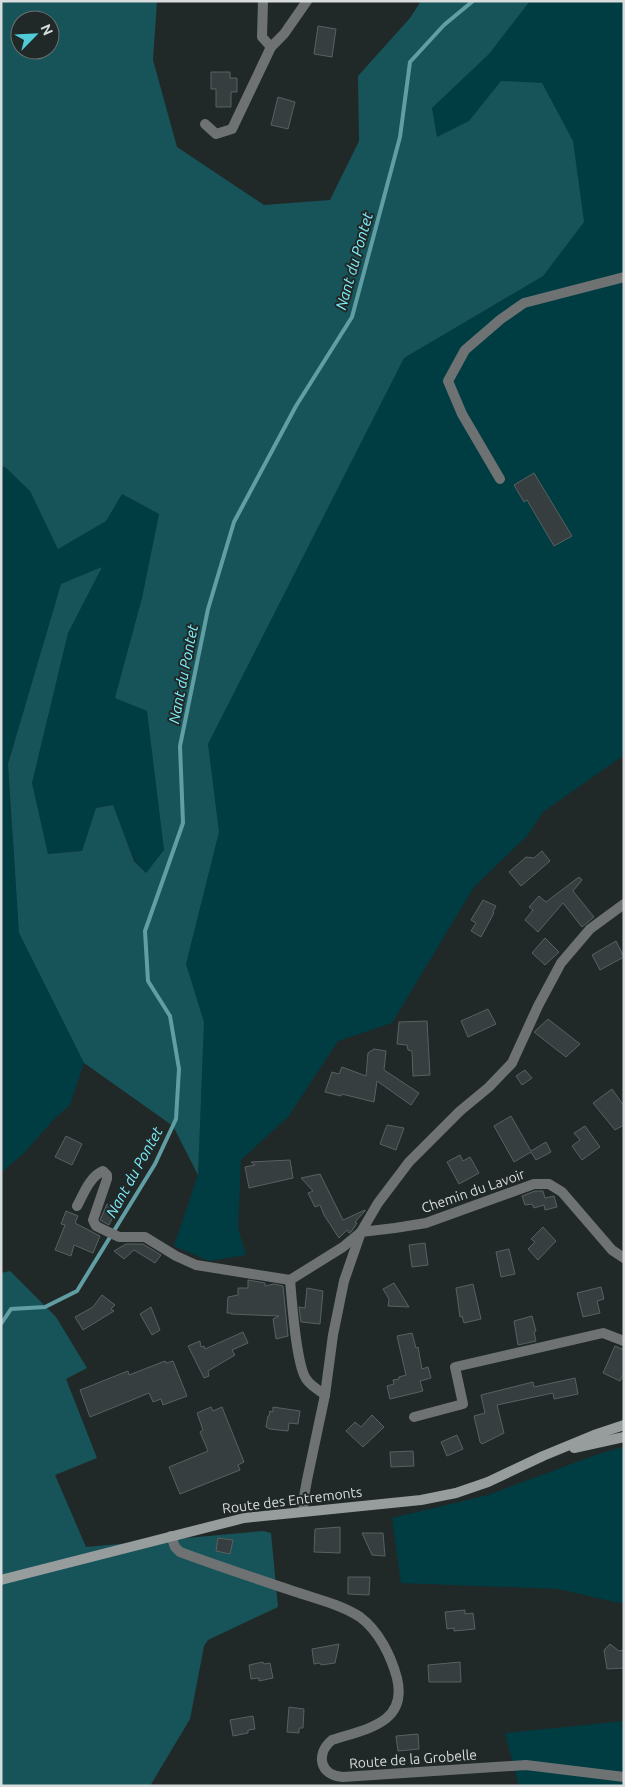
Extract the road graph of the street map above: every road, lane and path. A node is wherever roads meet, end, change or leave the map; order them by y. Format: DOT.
graph roads {
  1 [pos="263,1"];
  2 [pos="306,1"];
  3 [pos="271,47"];
  4 [pos="205,124"];
  5 [pos="624,277"];
  6 [pos="500,479"];
  7 [pos="624,904"];
  8 [pos="77,1206"];
  9 [pos="361,1232"];
  10 [pos="624,1258"];
  11 [pos="290,1280"];
  12 [pos="624,1341"];
  13 [pos="325,1394"];
  14 [pos="414,1417"];
  15 [pos="624,1425"];
  16 [pos="624,1437"];
  17 [pos="553,1452"];
  18 [pos="304,1510"];
  19 [pos="171,1536"];
  20 [pos="1,1580"];
  21 [pos="624,1777"];
  1 -- 3 [label="street"];
  2 -- 3 [label="street"];
  3 -- 4 [label="street"];
  5 -- 6 [label="street"];
  7 -- 9 [label="street"];
  8 -- 11 [label="street"];
  9 -- 10 [label="street, Chemin du Lavoir"];
  9 -- 11 [label="street"];
  9 -- 13 [label="street"];
  11 -- 13 [label="street"];
  12 -- 14 [label="street"];
  13 -- 18 [label="street"];
  15 -- 17 [label="main road, Route des Entremonts"];
  16 -- 17 [label="main road, Route des Entremonts"];
  17 -- 18 [label="main road, Route des Entremonts"];
  18 -- 19 [label="main road, Route des Entremonts"];
  19 -- 20 [label="main road, Route des Entremonts"];
  19 -- 21 [label="street, Route de la Grobelle"];
}
